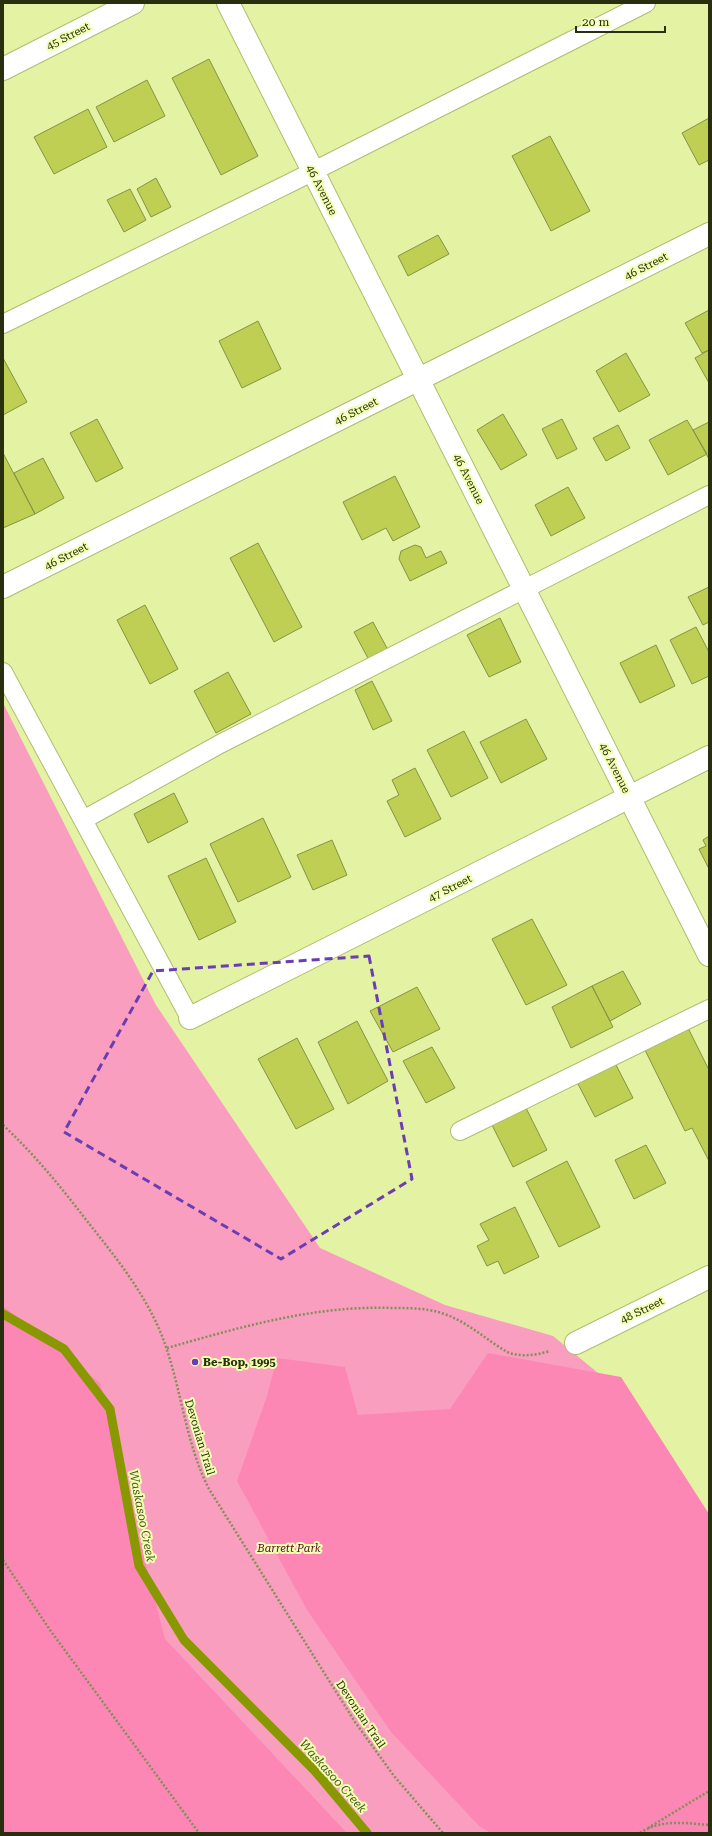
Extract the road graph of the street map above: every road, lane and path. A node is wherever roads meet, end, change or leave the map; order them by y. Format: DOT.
graph roads {
  1 [pos="133,3"];
  2 [pos="228,3"];
  3 [pos="646,3"];
  4 [pos="3,69"];
  5 [pos="312,172"];
  6 [pos="709,234"];
  7 [pos="3,324"];
  8 [pos="419,380"];
  9 [pos="709,495"];
  10 [pos="3,587"];
  11 [pos="524,589"];
  12 [pos="3,672"];
  13 [pos="709,757"];
  14 [pos="630,798"];
  15 [pos="83,820"];
  16 [pos="709,954"];
  17 [pos="709,1009"];
  18 [pos="190,1018"];
  19 [pos="3,1125"];
  20 [pos="460,1131"];
  21 [pos="709,1277"];
  22 [pos="576,1343"];
  23 [pos="167,1348"];
  24 [pos="3,1560"];
  25 [pos="709,1791"];
  26 [pos="709,1825"];
  27 [pos="648,1828"];
  28 [pos="199,1833"];
  29 [pos="444,1833"];
  30 [pos="640,1833"];
  1 -- 4 [label="street, 45 Street"];
  2 -- 5 [label="street, 46 Avenue"];
  3 -- 5 [label="lane"];
  5 -- 7 [label="lane"];
  5 -- 8 [label="street, 46 Avenue"];
  6 -- 8 [label="street, 46 Street"];
  8 -- 10 [label="street, 46 Street"];
  8 -- 11 [label="street, 46 Avenue"];
  9 -- 11 [label="lane"];
  11 -- 14 [label="street, 46 Avenue"];
  11 -- 15 [label="lane"];
  12 -- 15 [label="lane"];
  13 -- 14 [label="street, 47 Street"];
  14 -- 16 [label="street, 46 Avenue"];
  14 -- 18 [label="street, 47 Street"];
  15 -- 18 [label="lane"];
  17 -- 20 [label="lane"];
  19 -- 23 [label="path, Devonian Trail"];
  21 -- 22 [label="street, 48 Street"];
  22 -- 23 [label="path"];
  23 -- 29 [label="path, Devonian Trail"];
  24 -- 28 [label="path"];
  25 -- 27 [label="path"];
  26 -- 27 [label="path"];
  27 -- 30 [label="path"];
}
